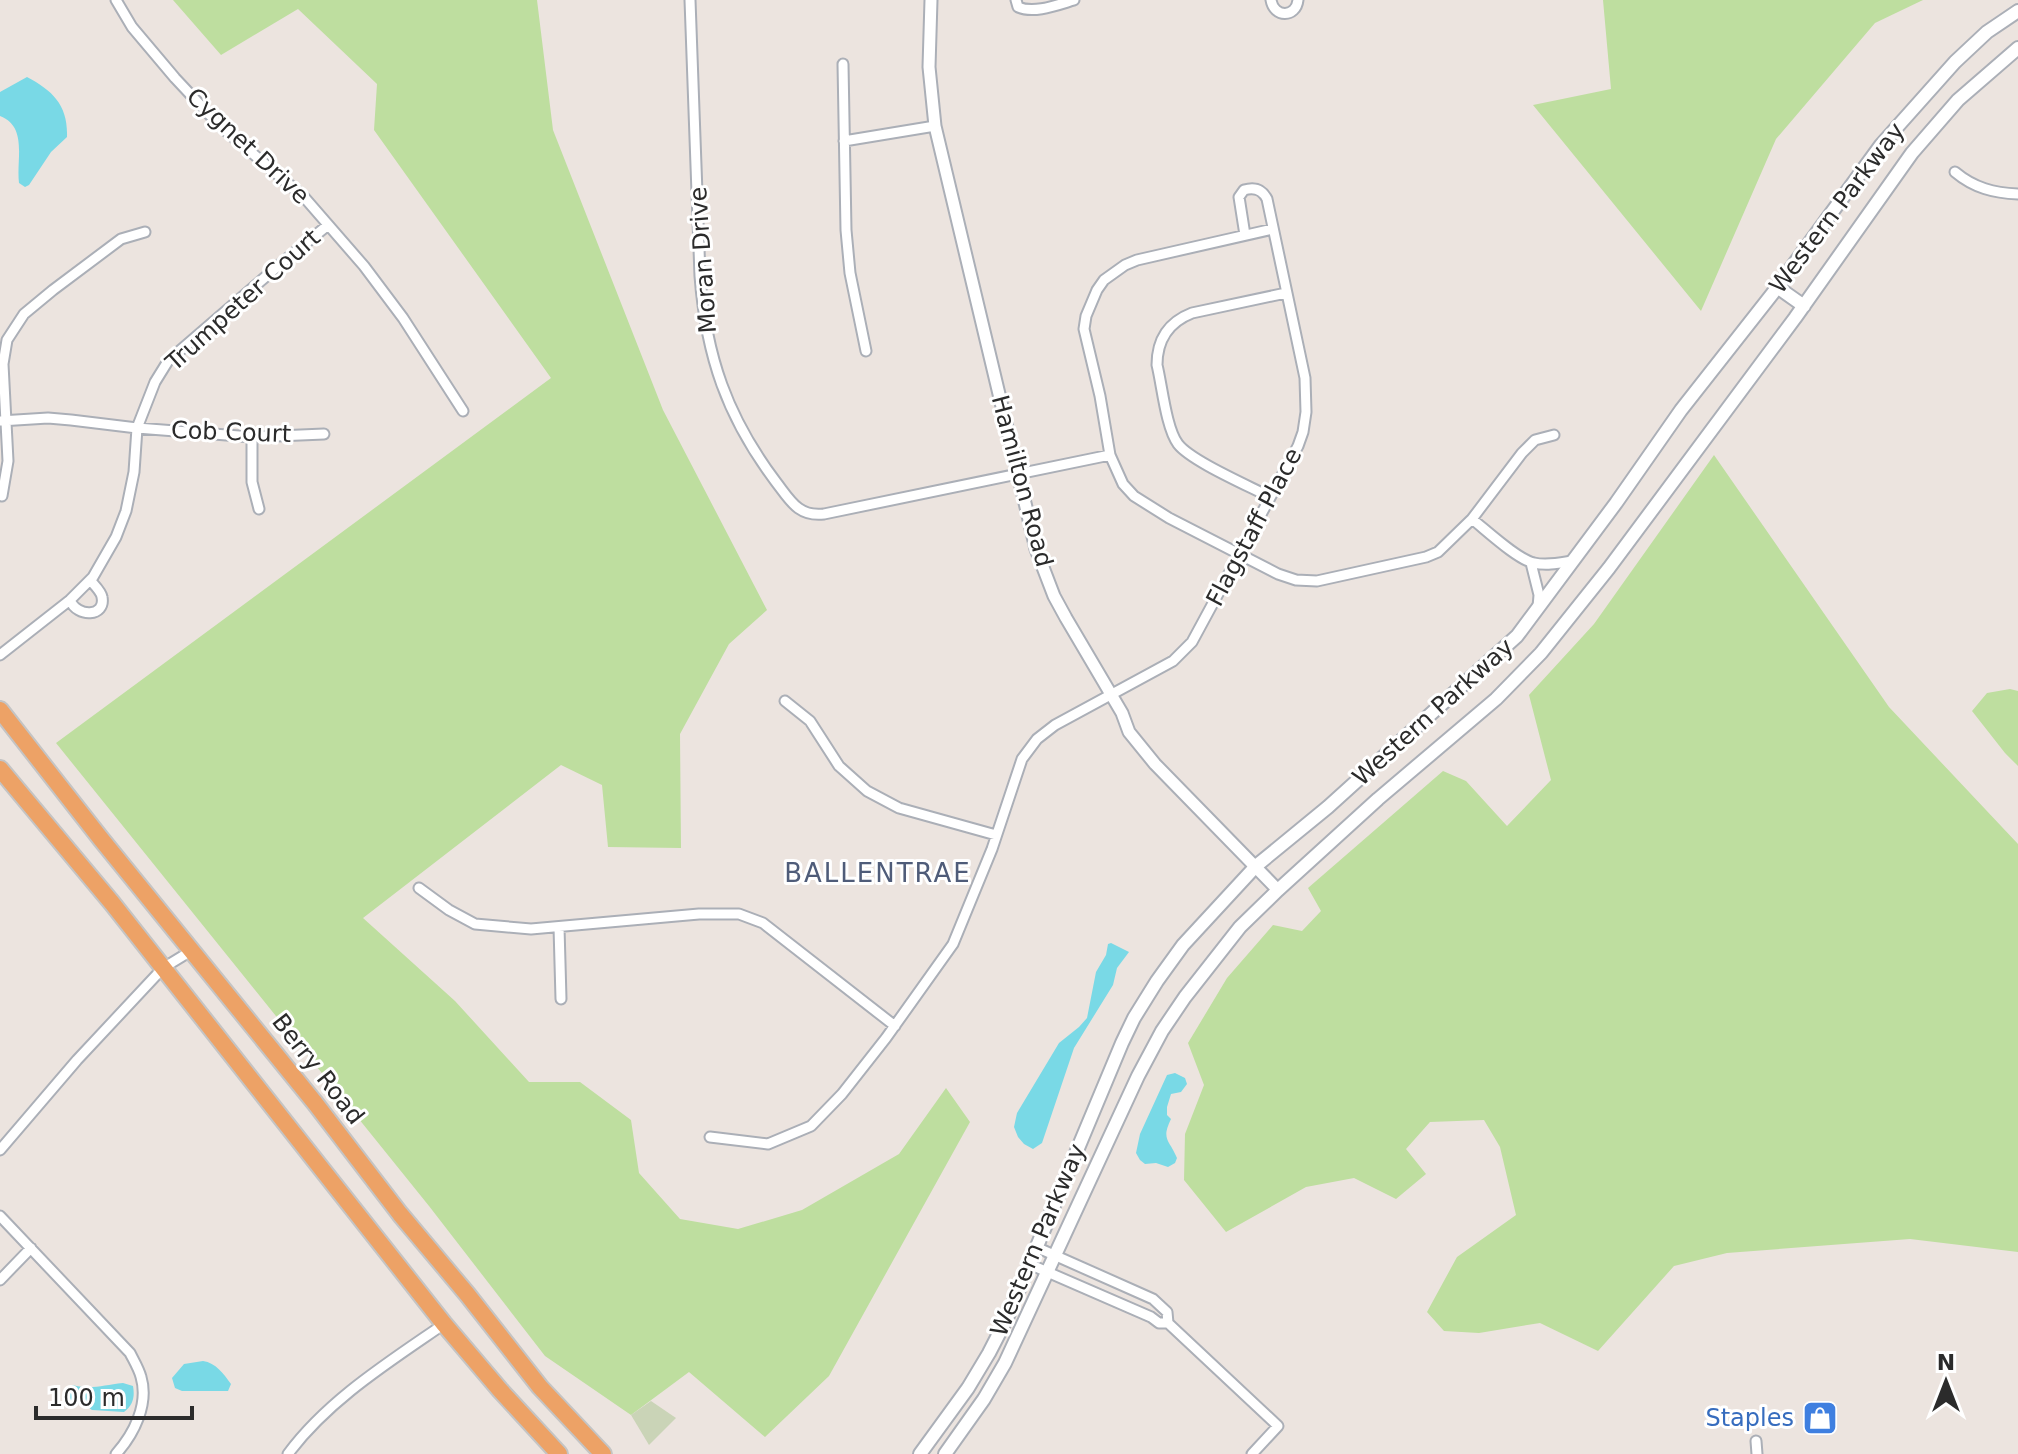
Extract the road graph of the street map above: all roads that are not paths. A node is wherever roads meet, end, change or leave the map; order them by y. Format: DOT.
graph roads {
  1 [pos="116,0"];
  2 [pos="690,0"];
  3 [pos="931,0"];
  4 [pos="1016,0"];
  5 [pos="1074,0"];
  6 [pos="1271,0"];
  7 [pos="1298,0"];
  8 [pos="2018,11"];
  9 [pos="2018,48"];
  10 [pos="843,64"];
  11 [pos="935,126"];
  12 [pos="844,141"];
  13 [pos="1955,172"];
  14 [pos="2018,194"];
  15 [pos="328,225"];
  16 [pos="1273,229"];
  17 [pos="145,232"];
  18 [pos="1245,235"];
  19 [pos="1777,287"];
  20 [pos="1286,293"];
  21 [pos="1804,306"];
  22 [pos="866,351"];
  23 [pos="463,411"];
  24 [pos="2,421"];
  25 [pos="137,428"];
  26 [pos="324,434"];
  27 [pos="1554,435"];
  28 [pos="252,437"];
  29 [pos="1110,455"];
  30 [pos="1018,475"];
  31 [pos="2,496"];
  32 [pos="1270,497"];
  33 [pos="259,509"];
  34 [pos="1472,519"];
  35 [pos="1240,555"];
  36 [pos="1572,561"];
  37 [pos="1531,563"];
  38 [pos="90,580"];
  39 [pos="70,600"];
  40 [pos="1537,609"];
  41 [pos="0,655"];
  42 [pos="1111,694"];
  43 [pos="785,701"];
  44 [pos="0,710"];
  45 [pos="0,769"];
  46 [pos="996,835"];
  47 [pos="1256,866"];
  48 [pos="419,888"];
  49 [pos="1278,890"];
  50 [pos="559,927"];
  51 [pos="191,951"];
  52 [pos="163,968"];
  53 [pos="561,999"];
  54 [pos="895,1026"];
  55 [pos="710,1137"];
  56 [pos="0,1150"];
  57 [pos="0,1216"];
  58 [pos="1036,1247"];
  59 [pos="31,1248"];
  60 [pos="1056,1256"];
  61 [pos="1029,1264"];
  62 [pos="1047,1272"];
  63 [pos="0,1280"];
  64 [pos="1168,1323"];
  65 [pos="444,1324"];
  66 [pos="1756,1441"];
  67 [pos="116,1454"];
  68 [pos="288,1454"];
  69 [pos="559,1454"];
  70 [pos="603,1454"];
  71 [pos="920,1454"];
  72 [pos="945,1454"];
  73 [pos="1252,1454"];
  74 [pos="1757,1454"];
  1 -- 15 [label="street, Cygnet Drive"];
  2 -- 30 [label="street, Moran Drive"];
  3 -- 11 [label="street, Hamilton Road"];
  4 -- 5 [label="street"];
  6 -- 7 [label="street"];
  8 -- 19 [label="main road, Western Parkway"];
  9 -- 21 [label="main road, Western Parkway"];
  10 -- 12 [label="street"];
  11 -- 12 [label="street"];
  11 -- 30 [label="street, Hamilton Road"];
  12 -- 22 [label="street"];
  13 -- 14 [label="street"];
  15 -- 23 [label="street, Cygnet Drive"];
  15 -- 25 [label="street, Trumpeter Court"];
  16 -- 18 [label="street"];
  16 -- 18 [label="street, Flagstaff Place"];
  16 -- 20 [label="street, Flagstaff Place"];
  17 -- 24 [label="street"];
  18 -- 29 [label="street"];
  19 -- 21 [label="main road"];
  19 -- 36 [label="main road, Western Parkway"];
  20 -- 32 [label="street, Flagstaff Place"];
  20 -- 32 [label="street"];
  21 -- 49 [label="main road, Western Parkway"];
  24 -- 25 [label="street, Cob Court"];
  24 -- 31 [label="street"];
  25 -- 28 [label="street, Cob Court"];
  25 -- 38 [label="street, Trumpeter Court"];
  26 -- 28 [label="street, Cob Court"];
  27 -- 34 [label="street"];
  28 -- 33 [label="street"];
  29 -- 30 [label="street, Moran Drive"];
  29 -- 35 [label="street"];
  30 -- 42 [label="street, Hamilton Road"];
  32 -- 35 [label="street, Flagstaff Place"];
  34 -- 35 [label="street"];
  34 -- 37 [label="street"];
  35 -- 42 [label="street, Flagstaff Place"];
  36 -- 37 [label="street"];
  36 -- 40 [label="main road, Western Parkway"];
  37 -- 40 [label="street"];
  38 -- 39 [label="street, Trumpeter Court"];
  38 -- 39 [label="street"];
  39 -- 41 [label="street, Trumpeter Court"];
  40 -- 47 [label="main road, Western Parkway"];
  42 -- 46 [label="street, Flagstaff Place"];
  42 -- 47 [label="street, Hamilton Road"];
  43 -- 46 [label="street"];
  44 -- 51 [label="highway, Berry Road"];
  45 -- 52 [label="highway"];
  46 -- 54 [label="street, Flagstaff Place"];
  47 -- 49 [label="street, Hamilton Road"];
  47 -- 58 [label="main road, Western Parkway"];
  48 -- 50 [label="street"];
  49 -- 60 [label="main road, Western Parkway"];
  50 -- 53 [label="street"];
  50 -- 54 [label="street"];
  51 -- 52 [label="street"];
  51 -- 70 [label="highway, Berry Road"];
  52 -- 56 [label="street"];
  52 -- 65 [label="highway"];
  54 -- 55 [label="street, Flagstaff Place"];
  57 -- 59 [label="street"];
  58 -- 60 [label="street"];
  58 -- 61 [label="main road, Western Parkway"];
  59 -- 63 [label="street"];
  59 -- 67 [label="street"];
  60 -- 62 [label="main road, Western Parkway"];
  60 -- 64 [label="street"];
  61 -- 62 [label="street"];
  61 -- 71 [label="main road, Western Parkway"];
  62 -- 64 [label="street"];
  62 -- 72 [label="main road, Western Parkway"];
  64 -- 73 [label="street"];
  65 -- 68 [label="street"];
  65 -- 69 [label="highway"];
  66 -- 74 [label="street"];
}
